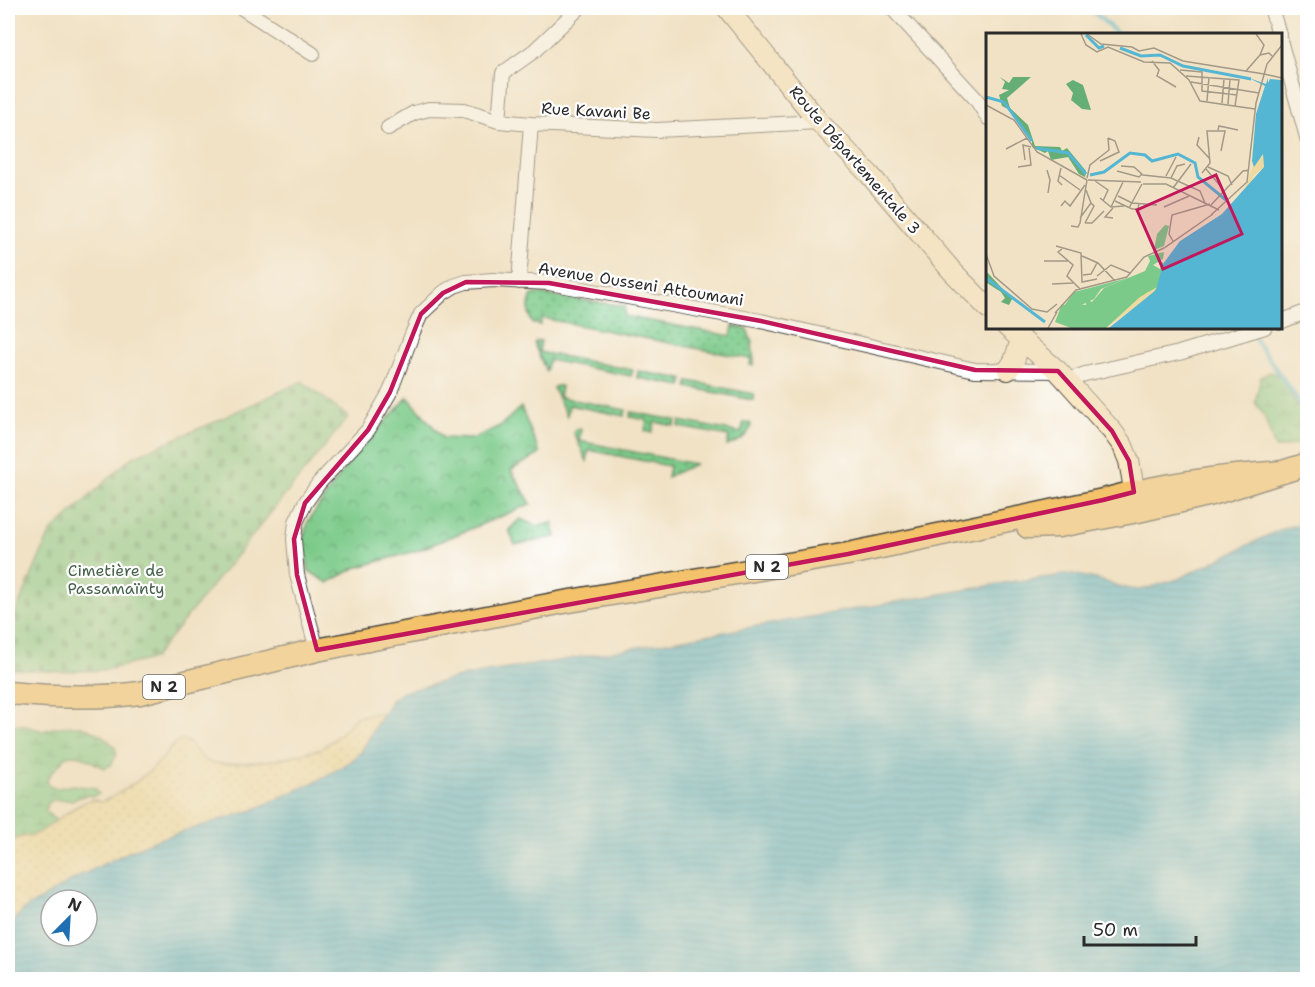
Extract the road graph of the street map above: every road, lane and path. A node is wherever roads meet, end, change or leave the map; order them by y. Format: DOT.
graph roads {
  1 [pos="242,8"];
  2 [pos="579,8"];
  3 [pos="727,8"];
  4 [pos="892,8"];
  5 [pos="1271,8"];
  6 [pos="1279,33"];
  7 [pos="1282,44"];
  8 [pos="313,54"];
  9 [pos="986,115"];
  10 [pos="499,121"];
  11 [pos="819,122"];
  12 [pos="531,124"];
  13 [pos="388,128"];
  14 [pos="1307,134"];
  15 [pos="519,282"];
  16 [pos="986,306"];
  17 [pos="1308,311"];
  18 [pos="1282,322"];
  19 [pos="1262,328"];
  20 [pos="1014,333"];
  21 [pos="1008,370"];
  22 [pos="1062,376"];
  23 [pos="1308,464"];
  24 [pos="1136,501"];
  25 [pos="317,650"];
  26 [pos="8,693"];
  1 -- 8 [label="street"];
  2 -- 10 [label="street"];
  3 -- 11 [label="main road, Route Départementale 3"];
  4 -- 9 [label="street"];
  5 -- 6 [label="street"];
  7 -- 14 [label="street"];
  10 -- 12 [label="street"];
  10 -- 13 [label="street"];
  11 -- 12 [label="street, Rue Kavani Be"];
  11 -- 16 [label="main road, Route Départementale 3"];
  12 -- 15 [label="street, Rue Kavani Be"];
  15 -- 21 [label="street, Avenue Ousseni Attoumani"];
  15 -- 25 [label="street, Avenue Ousseni Attoumani"];
  17 -- 18 [label="street"];
  19 -- 22 [label="street, Avenue Ousseni Attoumani"];
  20 -- 21 [label="main road"];
  20 -- 22 [label="main road"];
  21 -- 22 [label="street, Avenue Ousseni Attoumani"];
  22 -- 24 [label="main road"];
  23 -- 24 [label="main road"];
  24 -- 25 [label="main road, N 2"];
  25 -- 26 [label="main road, N 2"];
}
